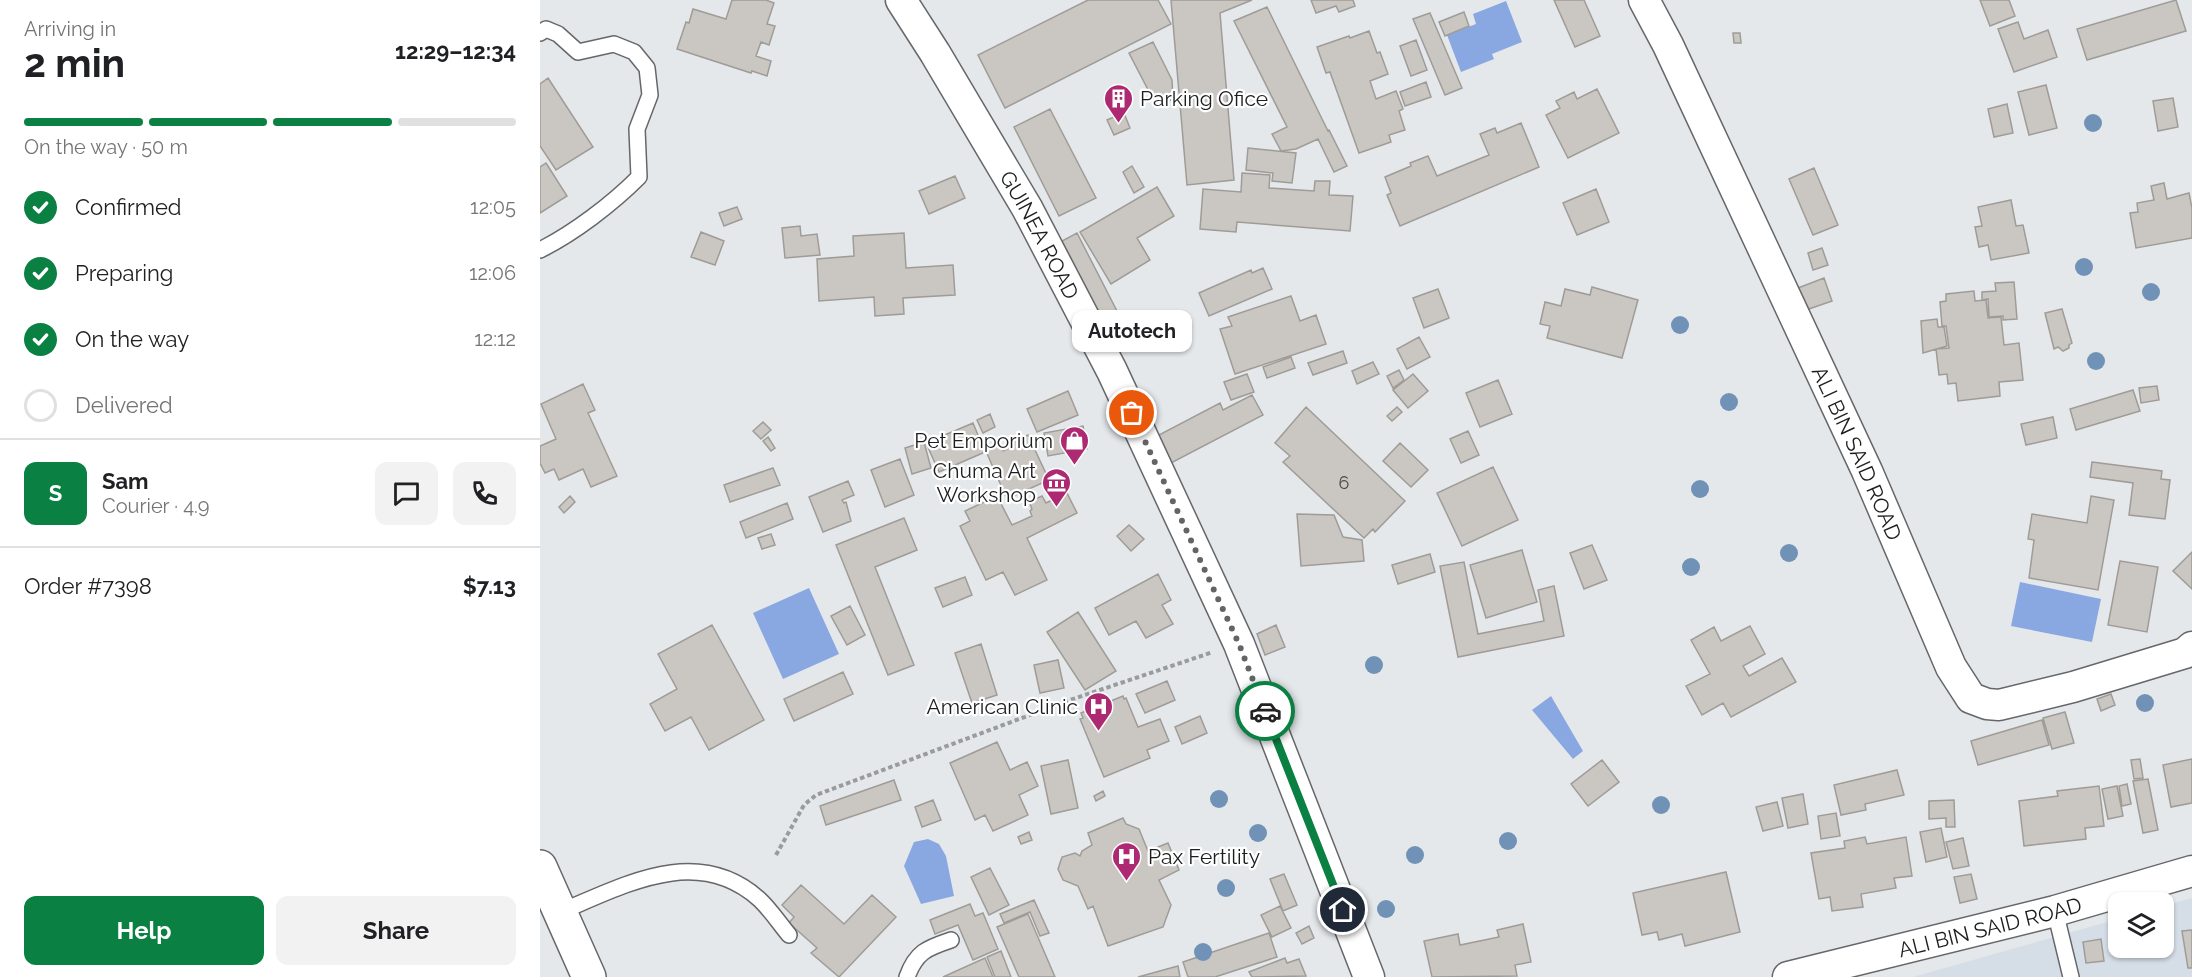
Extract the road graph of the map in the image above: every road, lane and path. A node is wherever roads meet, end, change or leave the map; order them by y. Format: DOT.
graph roads {
  1 [pos="900,0"];
  2 [pos="1644,0"];
  3 [pos="540,33"];
  4 [pos="540,250"];
  5 [pos="1239,644"];
  6 [pos="2192,647"];
  7 [pos="776,855"];
  8 [pos="540,867"];
  9 [pos="2192,871"];
  10 [pos="2055,911"];
  11 [pos="560,912"];
  12 [pos="789,935"];
  13 [pos="951,940"];
  14 [pos="589,977"];
  15 [pos="908,977"];
  16 [pos="1369,977"];
  17 [pos="1788,977"];
  18 [pos="2071,977"];
  1 -- 5 [label="street, GUINEA ROAD"];
  2 -- 6 [label="street, ALI BIN SAID ROAD"];
  3 -- 4 [label="lane"];
  5 -- 7 [label="path"];
  5 -- 16 [label="street, GUINEA ROAD"];
  8 -- 11 [label="street"];
  9 -- 10 [label="street, ALI BIN SAID ROAD"];
  10 -- 17 [label="street, ALI BIN SAID ROAD"];
  10 -- 18 [label="lane"];
  11 -- 12 [label="lane"];
  11 -- 14 [label="street"];
  13 -- 15 [label="lane"];
}
